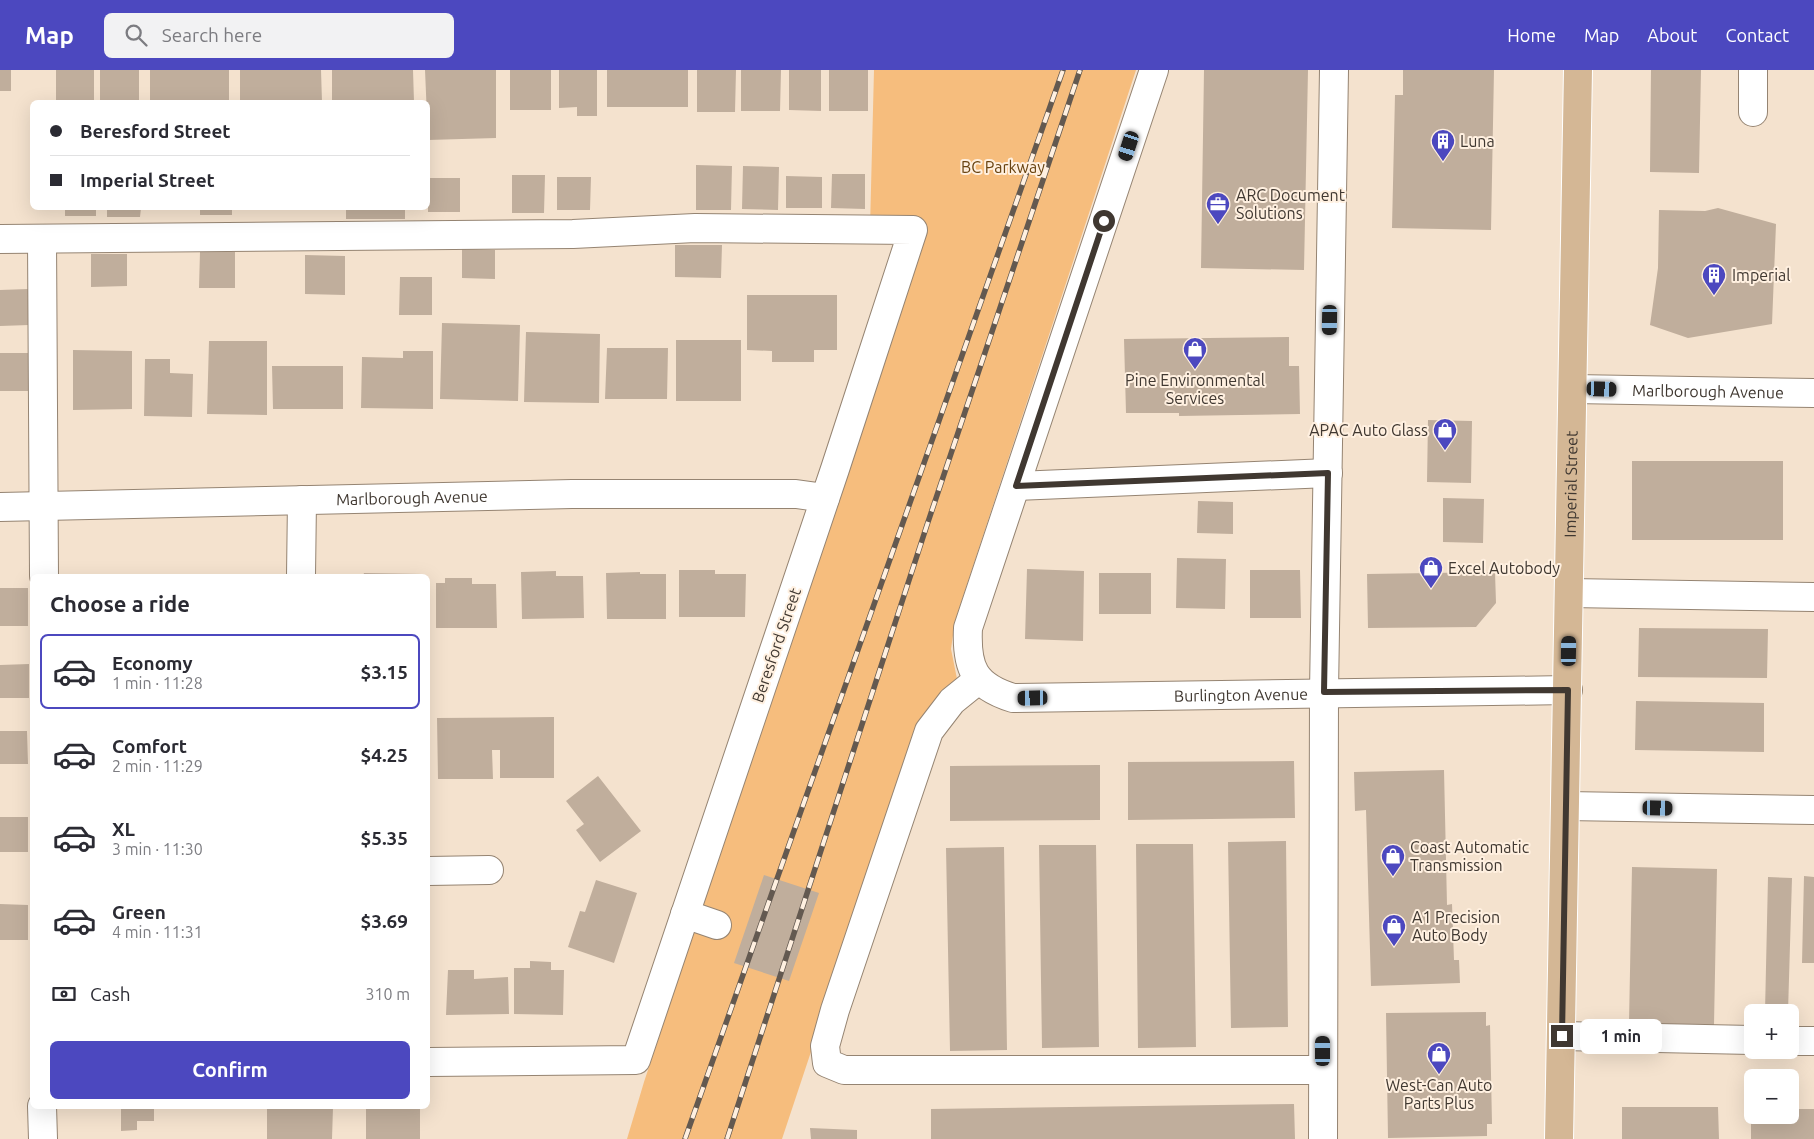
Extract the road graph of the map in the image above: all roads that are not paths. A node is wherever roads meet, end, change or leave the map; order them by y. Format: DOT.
graph roads {
  1 [pos="1154,70"];
  2 [pos="1334,70"];
  3 [pos="1578,70"];
  4 [pos="1753,70"];
  5 [pos="1753,112"];
  6 [pos="0,239"];
  7 [pos="42,239"];
  8 [pos="1573,389"];
  9 [pos="1814,393"];
  10 [pos="1328,473"];
  11 [pos="1016,486"];
  12 [pos="825,498"];
  13 [pos="302,500"];
  14 [pos="45,506"];
  15 [pos="0,507"];
  16 [pos="44,574"];
  17 [pos="301,574"];
  18 [pos="1570,594"];
  19 [pos="1814,597"];
  20 [pos="978,680"];
  21 [pos="1568,690"];
  22 [pos="1324,692"];
  23 [pos="1566,806"];
  24 [pos="1814,810"];
  25 [pos="489,870"];
  26 [pos="430,871"];
  27 [pos="685,914"];
  28 [pos="717,925"];
  29 [pos="1562,1036"];
  30 [pos="1744,1040"];
  31 [pos="1799,1041"];
  32 [pos="1814,1041"];
  33 [pos="430,1062"];
  34 [pos="1323,1070"];
  35 [pos="42,1109"];
  36 [pos="43,1139"];
  37 [pos="1323,1139"];
  38 [pos="1559,1139"];
  1 -- 11 [label="street"];
  2 -- 10 [label="street"];
  3 -- 8 [label="main road, Imperial Street"];
  4 -- 5 [label="street"];
  6 -- 7 [label="street"];
  7 -- 12 [label="street, Beresford Street"];
  7 -- 14 [label="street"];
  8 -- 9 [label="street, Marlborough Avenue"];
  8 -- 18 [label="main road, Imperial Street"];
  10 -- 11 [label="street"];
  10 -- 22 [label="street"];
  11 -- 20 [label="street"];
  12 -- 13 [label="street, Marlborough Avenue"];
  12 -- 27 [label="street, Beresford Street"];
  13 -- 14 [label="street, Marlborough Avenue"];
  13 -- 17 [label="street"];
  14 -- 15 [label="street, Marlborough Avenue"];
  14 -- 16 [label="street"];
  18 -- 19 [label="street"];
  18 -- 21 [label="main road, Imperial Street"];
  20 -- 22 [label="street, Burlington Avenue"];
  20 -- 34 [label="street"];
  21 -- 22 [label="street, Burlington Avenue"];
  21 -- 23 [label="main road, Imperial Street"];
  22 -- 34 [label="street"];
  23 -- 24 [label="street"];
  23 -- 29 [label="main road, Imperial Street"];
  25 -- 26 [label="street"];
  27 -- 28 [label="street"];
  27 -- 33 [label="street, Beresford Street"];
  29 -- 30 [label="street"];
  29 -- 38 [label="main road, Imperial Street"];
  31 -- 32 [label="street"];
  34 -- 37 [label="street"];
  35 -- 36 [label="street"];
}
